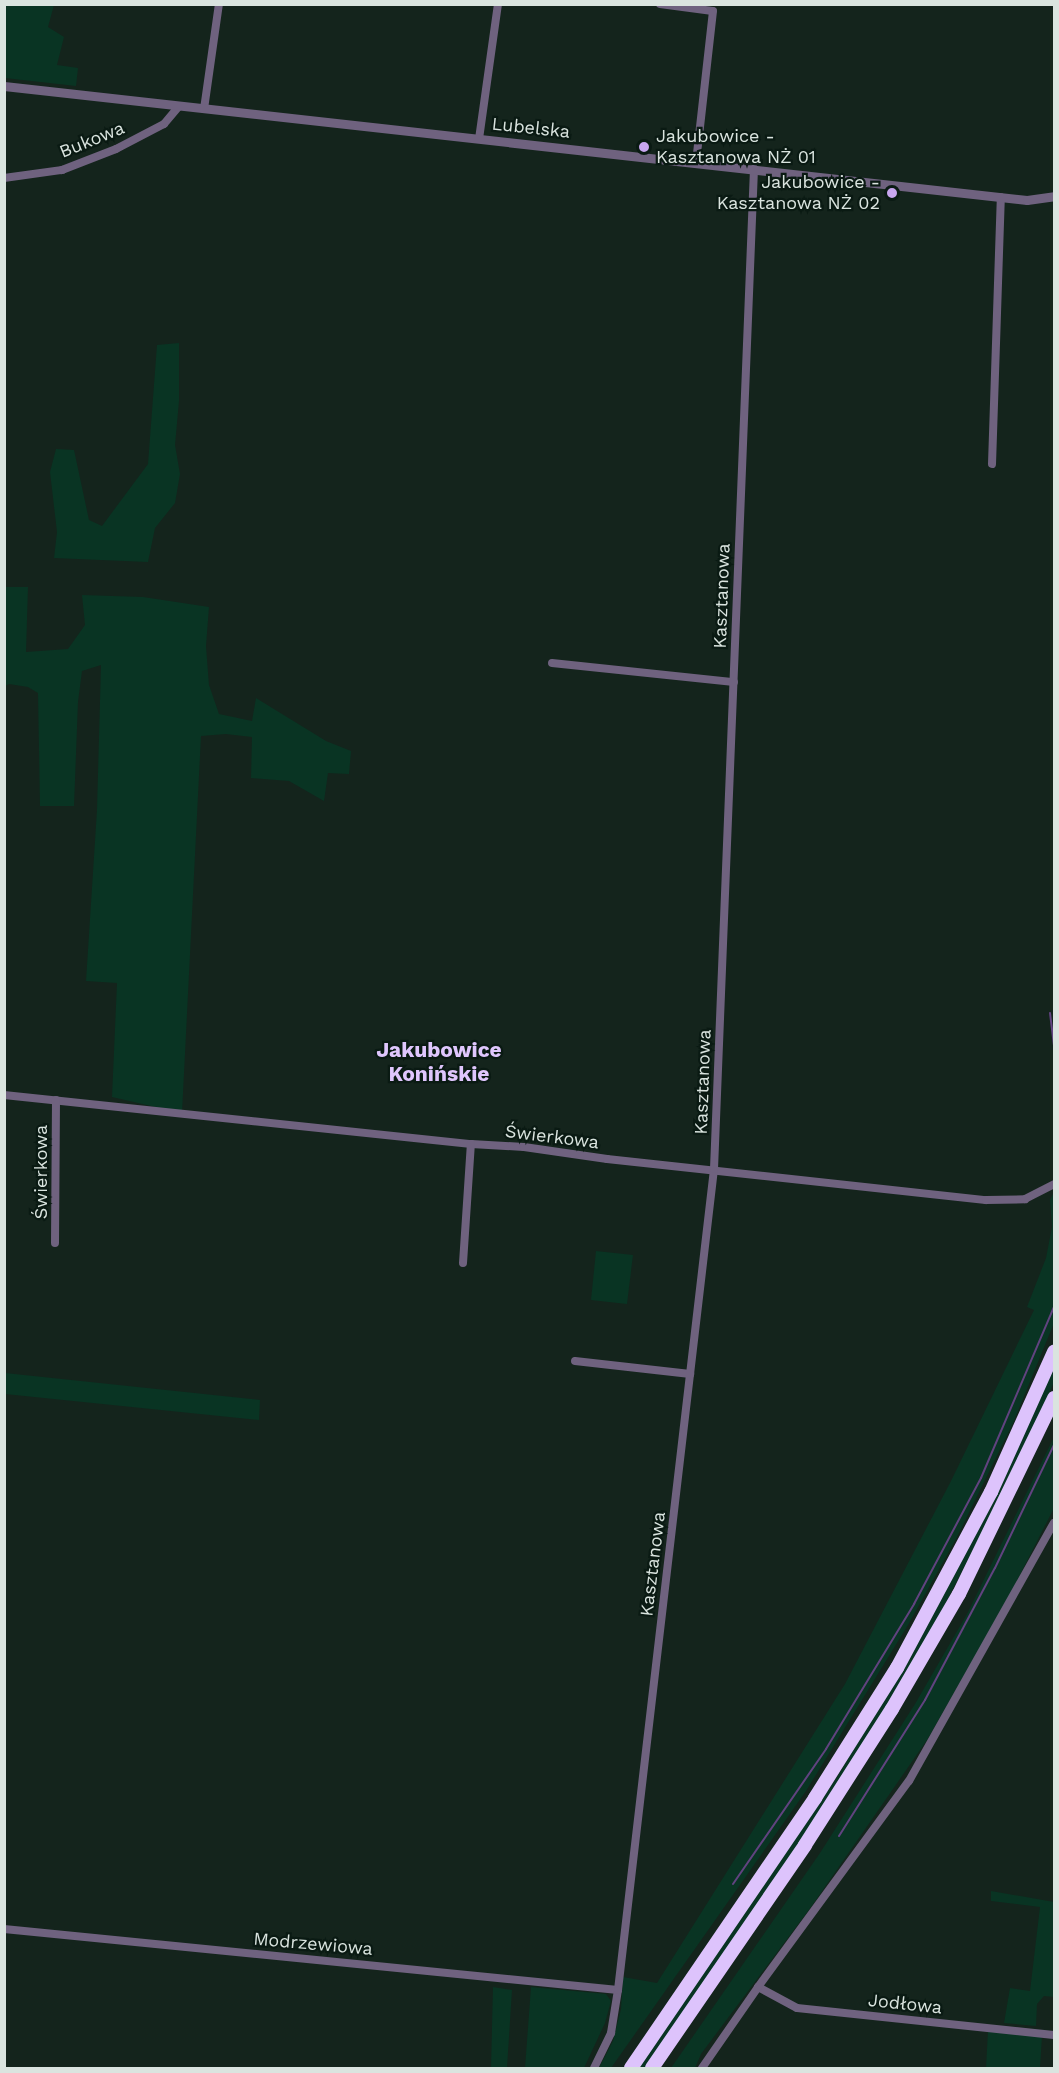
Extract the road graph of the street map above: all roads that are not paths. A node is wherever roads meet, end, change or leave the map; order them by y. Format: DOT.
graph roads {
  1 [pos="219,4"];
  2 [pos="498,4"];
  3 [pos="660,4"];
  4 [pos="4,86"];
  5 [pos="179,106"];
  6 [pos="204,109"];
  7 [pos="479,139"];
  8 [pos="696,163"];
  9 [pos="754,169"];
  10 [pos="4,178"];
  11 [pos="1054,196"];
  12 [pos="1001,197"];
  13 [pos="993,464"];
  14 [pos="552,663"];
  15 [pos="734,682"];
  16 [pos="4,1095"];
  17 [pos="56,1100"];
  18 [pos="471,1144"];
  19 [pos="714,1169"];
  20 [pos="1054,1184"];
  21 [pos="55,1243"];
  22 [pos="463,1263"];
  23 [pos="1054,1352"];
  24 [pos="575,1361"];
  25 [pos="690,1374"];
  26 [pos="1054,1398"];
  27 [pos="1054,1523"];
  28 [pos="4,1929"];
  29 [pos="758,1987"];
  30 [pos="618,1990"];
  31 [pos="1054,2035"];
  32 [pos="594,2068"];
  33 [pos="630,2068"];
  34 [pos="652,2068"];
  35 [pos="702,2068"];
  1 -- 6 [label="street"];
  2 -- 7 [label="street"];
  3 -- 8 [label="street"];
  4 -- 5 [label="street, Lubelska"];
  5 -- 6 [label="street, Lubelska"];
  5 -- 10 [label="street, Bukowa"];
  6 -- 7 [label="street, Lubelska"];
  7 -- 8 [label="street, Lubelska"];
  8 -- 9 [label="street, Lubelska"];
  9 -- 12 [label="street, Lubelska"];
  9 -- 15 [label="street, Kasztanowa"];
  11 -- 12 [label="street, Lubelska"];
  12 -- 13 [label="street"];
  14 -- 15 [label="street"];
  15 -- 19 [label="street, Kasztanowa"];
  16 -- 17 [label="street, Świerkowa"];
  17 -- 18 [label="street, Świerkowa"];
  17 -- 21 [label="street, Świerkowa"];
  18 -- 19 [label="street, Świerkowa"];
  18 -- 22 [label="street"];
  19 -- 20 [label="street, Świerkowa"];
  19 -- 25 [label="street, Kasztanowa"];
  23 -- 33 [label="highway"];
  24 -- 25 [label="street"];
  25 -- 30 [label="street, Kasztanowa"];
  26 -- 34 [label="highway"];
  27 -- 29 [label="street"];
  28 -- 30 [label="street, Modrzewiowa"];
  29 -- 31 [label="street, Jodłowa"];
  29 -- 35 [label="street"];
  30 -- 32 [label="street, Kasztanowa"];
}
